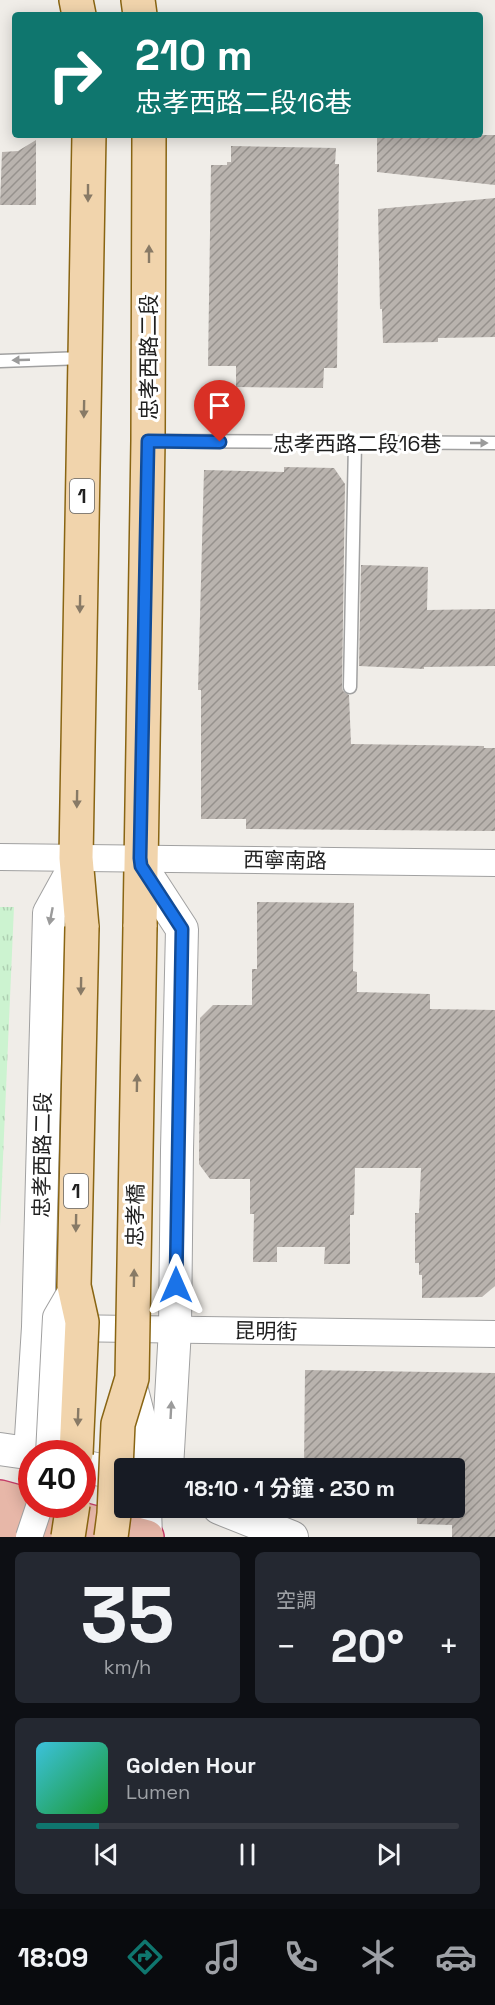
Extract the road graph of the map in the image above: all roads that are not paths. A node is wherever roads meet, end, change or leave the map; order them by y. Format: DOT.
graph roads {
  1 [pos="89,138"];
  2 [pos="149,138"];
  3 [pos="84,358"];
  4 [pos="0,361"];
  5 [pos="148,441"];
  6 [pos="355,443"];
  7 [pos="495,443"];
  8 [pos="350,687"];
  9 [pos="0,857"];
  10 [pos="76,861"];
  11 [pos="141,862"];
  12 [pos="495,863"];
  13 [pos="140,927"];
  14 [pos="74,1286"];
  15 [pos="38,1327"];
  16 [pos="176,1329"];
  17 [pos="495,1334"];
  18 [pos="132,1378"];
  19 [pos="29,1440"];
  20 [pos="30,1440"];
  21 [pos="77,1440"];
  22 [pos="147,1458"];
  23 [pos="168,1458"];
  24 [pos="96,1469"];
  25 [pos="114,1473"];
  26 [pos="0,1497"];
  27 [pos="35,1518"];
  28 [pos="71,1518"];
  29 [pos="148,1518"];
  30 [pos="244,1518"];
  31 [pos="0,1528"];
  32 [pos="29,1537"];
  33 [pos="40,1537"];
  34 [pos="68,1537"];
  35 [pos="111,1537"];
  36 [pos="148,1537"];
  37 [pos="292,1537"];
  1 -- 3 [label="main road, 忠孝西路二段 / 1, one-way"];
  5 -- 2 [label="main road, 忠孝西路二段, one-way"];
  3 -- 4 [label="lane, one-way"];
  3 -- 10 [label="main road, 忠孝西路二段 / 1, one-way"];
  5 -- 6 [label="lane, 忠孝西路二段16巷"];
  5 -- 11 [label="main road, 忠孝西路二段"];
  6 -- 7 [label="lane, 忠孝西路二段16巷, one-way"];
  6 -- 8 [label="lane"];
  9 -- 10 [label="street, 西寧南路"];
  10 -- 11 [label="street, 西寧南路"];
  10 -- 14 [label="main road, 忠孝西路二段 / 1, one-way, bridge"];
  10 -- 15 [label="street, 忠孝西路二段, one-way"];
  11 -- 12 [label="street, 西寧南路"];
  11 -- 13 [label="main road, 忠孝西路二段"];
  11 -- 16 [label="street"];
  18 -- 13 [label="main road, 忠孝橋, one-way, bridge"];
  14 -- 20 [label="street, bridge"];
  14 -- 21 [label="main road, 1, one-way, bridge"];
  15 -- 16 [label="street, 昆明街"];
  15 -- 19 [label="street, 忠孝西路二段"];
  16 -- 17 [label="street, 昆明街"];
  23 -- 16 [label="street, one-way"];
  18 -- 22 [label="street"];
  18 -- 35 [label="main road, 忠孝橋, bridge"];
  24 -- 25 [label="street"];
  26 -- 36 [label="highway, bridge"];
  27 -- 32 [label="street, bridge"];
  28 -- 34 [label="main road, bridge"];
  29 -- 36 [label="street"];
  30 -- 37 [label="street"];
  31 -- 33 [label="highway"];
}
